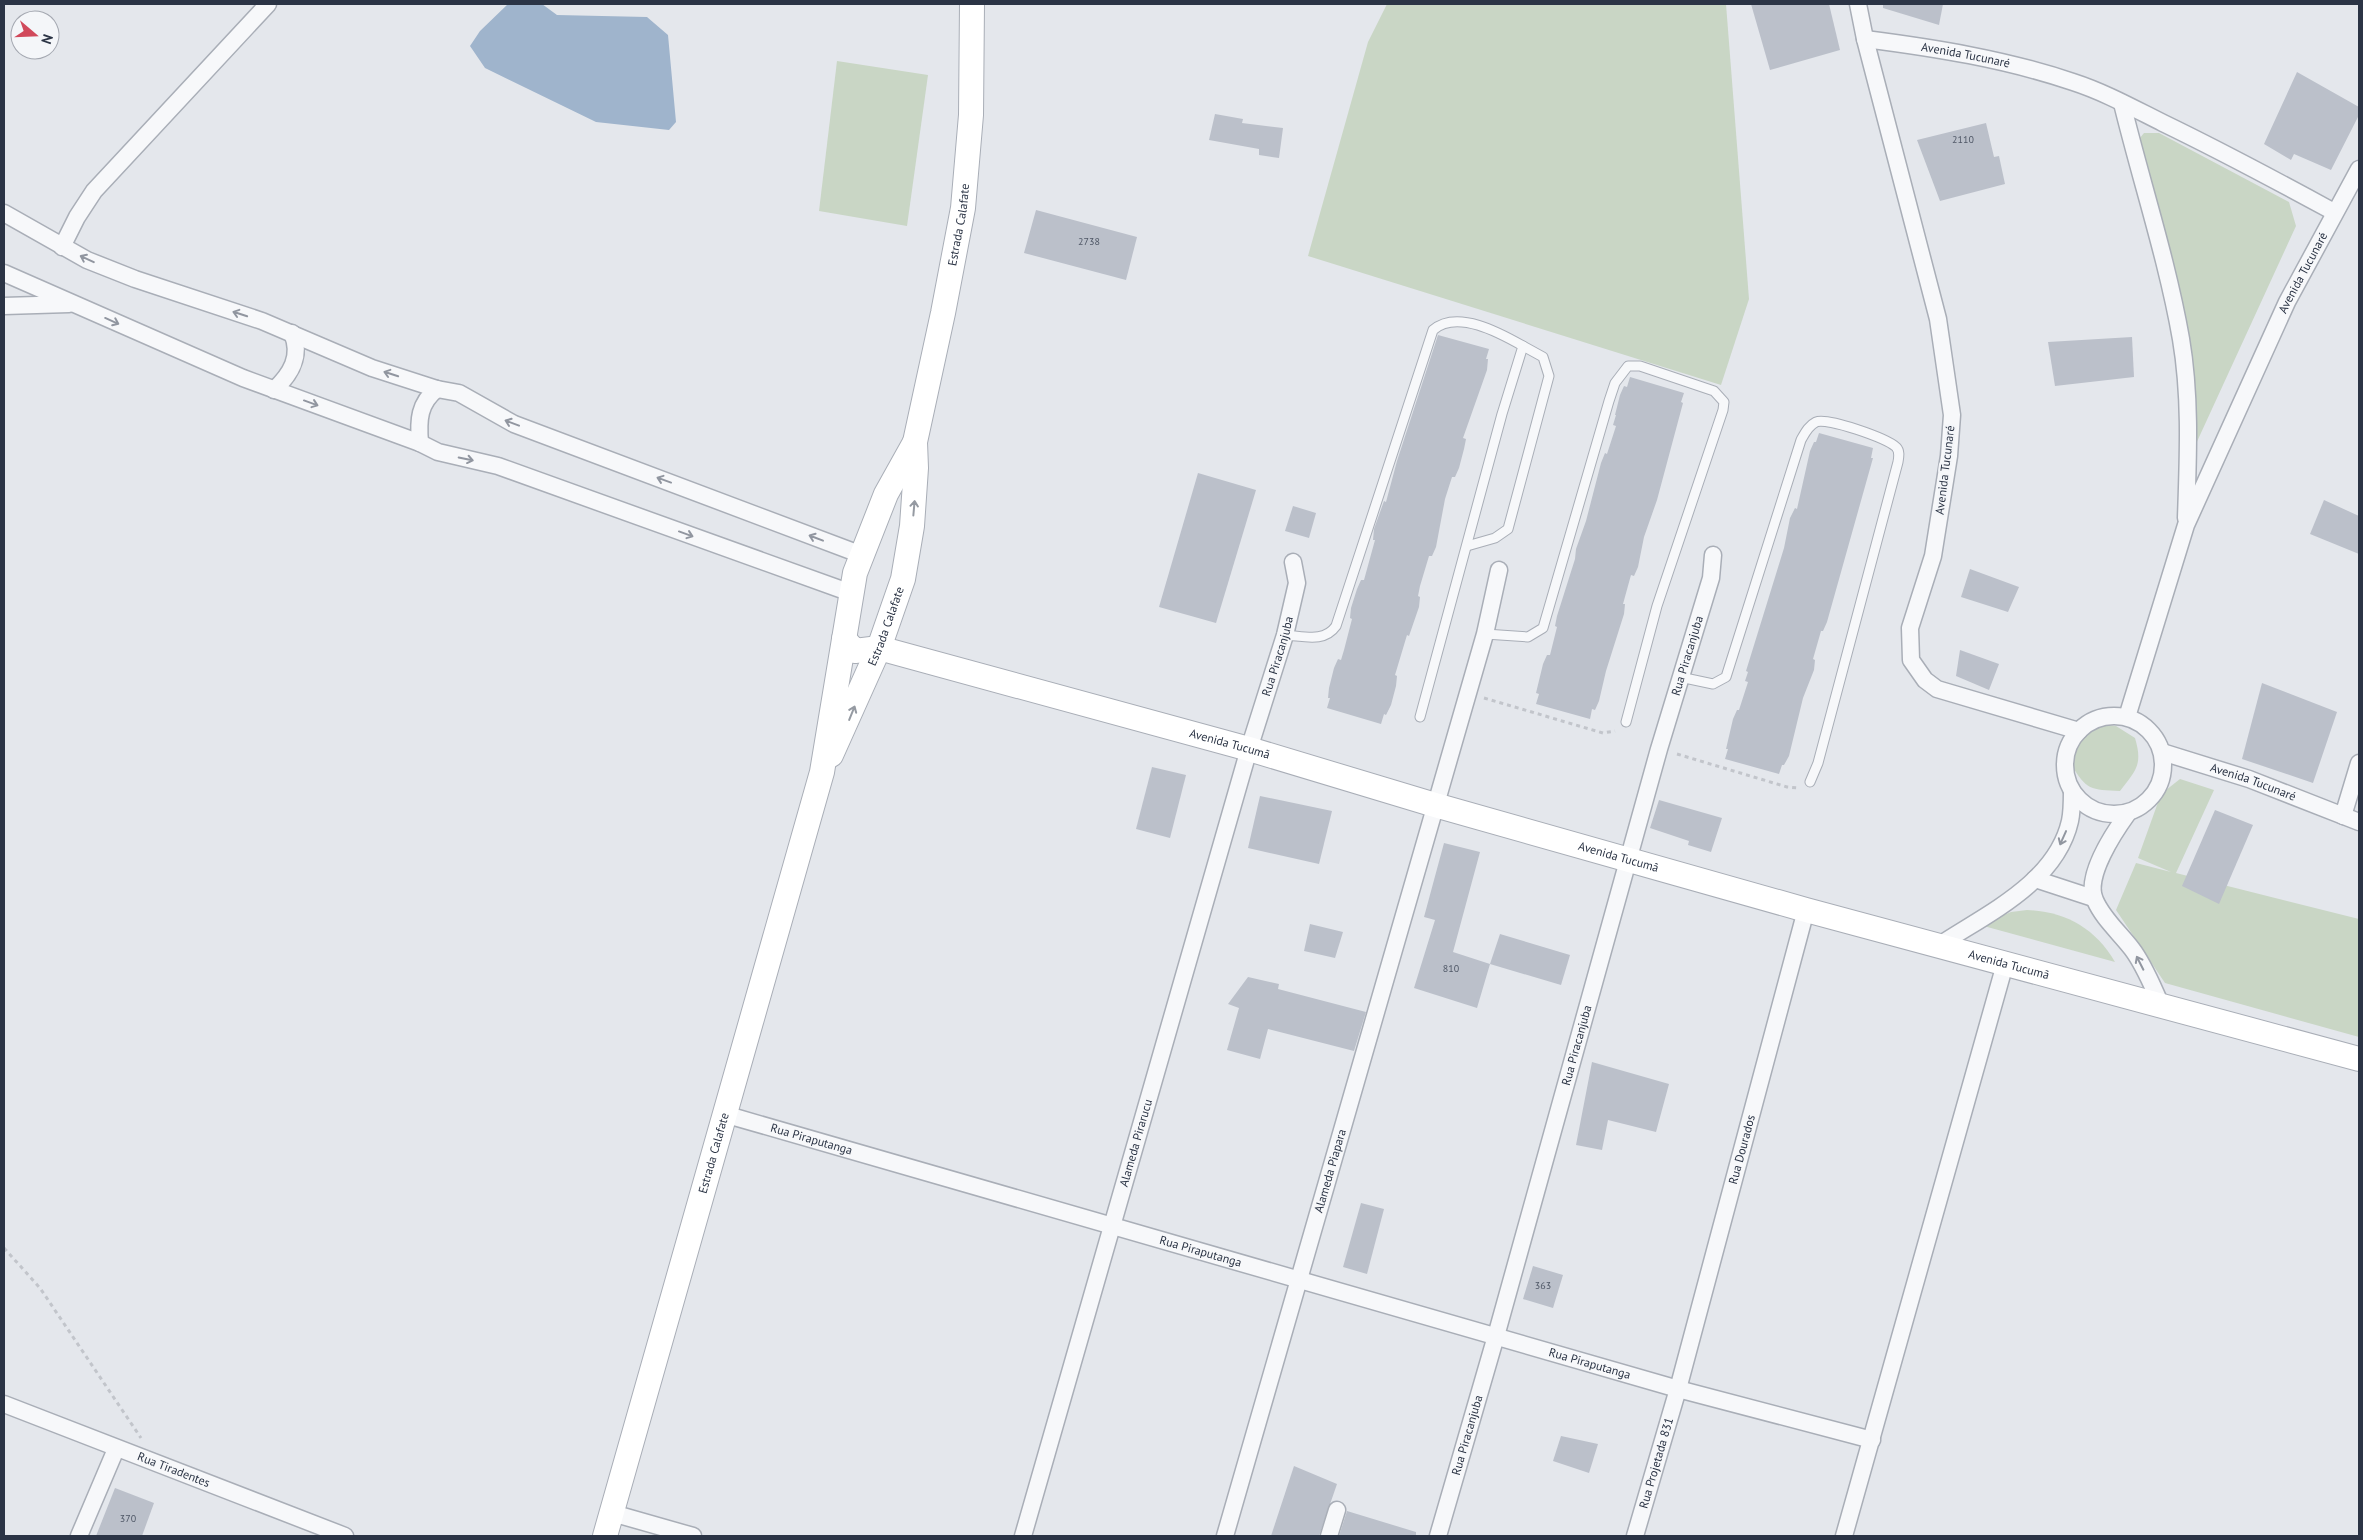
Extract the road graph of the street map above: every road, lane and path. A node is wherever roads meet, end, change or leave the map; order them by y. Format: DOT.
graph roads {
  1 [pos="268,4"];
  2 [pos="972,4"];
  3 [pos="1858,4"];
  4 [pos="1865,38"];
  5 [pos="2122,103"];
  6 [pos="2359,169"];
  7 [pos="2334,212"];
  8 [pos="4,213"];
  9 [pos="62,246"];
  10 [pos="4,273"];
  11 [pos="76,304"];
  12 [pos="4,306"];
  13 [pos="292,333"];
  14 [pos="1523,346"];
  15 [pos="437,388"];
  16 [pos="274,390"];
  17 [pos="915,442"];
  18 [pos="420,443"];
  19 [pos="2186,525"];
  20 [pos="870,531"];
  21 [pos="1467,546"];
  22 [pos="908,550"];
  23 [pos="862,555"];
  24 [pos="1713,555"];
  25 [pos="1294,562"];
  26 [pos="1499,570"];
  27 [pos="851,593"];
  28 [pos="1485,634"];
  29 [pos="1285,635"];
  30 [pos="844,639"];
  31 [pos="879,648"];
  32 [pos="1680,676"];
  33 [pos="1467,693"];
  34 [pos="1420,717"];
  35 [pos="2127,717"];
  36 [pos="1626,722"];
  37 [pos="2080,731"];
  38 [pos="1249,749"];
  39 [pos="1659,749"];
  40 [pos="2162,752"];
  41 [pos="2359,763"];
  42 [pos="822,772"];
  43 [pos="1810,782"];
  44 [pos="2072,791"];
  45 [pos="1435,805"];
  46 [pos="2128,813"];
  47 [pos="2343,816"];
  48 [pos="2359,822"];
  49 [pos="1628,858"];
  50 [pos="2035,879"];
  51 [pos="2094,898"];
  52 [pos="1806,910"];
  53 [pos="1938,946"];
  54 [pos="2005,964"];
  55 [pos="2162,1007"];
  56 [pos="2359,1059"];
  57 [pos="724,1114"];
  58 [pos="1113,1226"];
  59 [pos="4,1248"];
  60 [pos="1299,1278"];
  61 [pos="1496,1336"];
  62 [pos="1678,1389"];
  63 [pos="4,1404"];
  64 [pos="1872,1440"];
  65 [pos="116,1448"];
  66 [pos="160,1465"];
  67 [pos="1337,1510"];
  68 [pos="612,1513"];
  69 [pos="79,1536"];
  70 [pos="344,1536"];
  71 [pos="604,1536"];
  72 [pos="692,1536"];
  73 [pos="1023,1536"];
  74 [pos="1225,1536"];
  75 [pos="1329,1536"];
  76 [pos="1438,1536"];
  77 [pos="1635,1536"];
  78 [pos="1844,1536"];
  1 -- 9 [label="street"];
  2 -- 17 [label="street, Estrada Calafate"];
  3 -- 4 [label="street, Avenida Tucunaré"];
  4 -- 5 [label="street, Avenida Tucunaré"];
  4 -- 37 [label="street, Avenida Tucunaré"];
  5 -- 7 [label="street, Avenida Tucunaré"];
  5 -- 19 [label="street, Avenida Tucunaré"];
  6 -- 7 [label="street, Avenida Tucunaré"];
  7 -- 19 [label="street, Avenida Tucunaré"];
  8 -- 9 [label="street"];
  13 -- 9 [label="street, one-way"];
  10 -- 11 [label="street"];
  11 -- 12 [label="street"];
  11 -- 16 [label="street, one-way"];
  15 -- 13 [label="street, one-way"];
  13 -- 16 [label="street"];
  14 -- 21 [label="lane"];
  14 -- 21 [label="lane"];
  14 -- 29 [label="lane"];
  15 -- 18 [label="street"];
  23 -- 15 [label="street, one-way"];
  16 -- 18 [label="street, one-way"];
  17 -- 20 [label="street, Estrada Calafate"];
  22 -- 17 [label="street, Estrada Calafate, one-way"];
  18 -- 27 [label="street, one-way"];
  19 -- 35 [label="street, Avenida Tucunaré"];
  20 -- 22 [label="street"];
  20 -- 23 [label="street, Estrada Calafate"];
  21 -- 34 [label="lane"];
  22 -- 31 [label="street, Estrada Calafate"];
  23 -- 27 [label="street, Estrada Calafate"];
  24 -- 32 [label="street, Rua Piracanjuba"];
  25 -- 29 [label="street, Rua Piracanjuba"];
  26 -- 28 [label="street, Alameda Piapara"];
  27 -- 30 [label="street, Estrada Calafate"];
  28 -- 33 [label="street, Alameda Piapara"];
  28 -- 36 [label="lane"];
  29 -- 38 [label="street, Rua Piracanjuba"];
  30 -- 31 [label="street, Avenida Tucumã"];
  30 -- 42 [label="street, Estrada Calafate"];
  31 -- 38 [label="street, Avenida Tucumã"];
  42 -- 31 [label="street, Estrada Calafate, one-way"];
  32 -- 39 [label="street, Rua Piracanjuba"];
  32 -- 43 [label="lane"];
  33 -- 36 [label="path"];
  33 -- 45 [label="street, Alameda Piapara"];
  35 -- 37 [label="street"];
  35 -- 40 [label="street"];
  37 -- 44 [label="street"];
  38 -- 45 [label="street, Avenida Tucumã"];
  38 -- 58 [label="street, Alameda Pirarucu"];
  39 -- 43 [label="path"];
  39 -- 49 [label="street, Rua Piracanjuba"];
  40 -- 46 [label="street"];
  40 -- 47 [label="street, Avenida Tucunaré"];
  41 -- 47 [label="street"];
  42 -- 57 [label="street, Estrada Calafate"];
  44 -- 46 [label="street"];
  44 -- 50 [label="street, one-way"];
  45 -- 49 [label="street, Avenida Tucumã"];
  45 -- 60 [label="street, Alameda Piapara"];
  46 -- 51 [label="street"];
  47 -- 48 [label="street, Avenida Tucunaré"];
  49 -- 52 [label="street, Avenida Tucumã"];
  49 -- 61 [label="street, Rua Piracanjuba"];
  50 -- 51 [label="street"];
  50 -- 53 [label="street"];
  55 -- 51 [label="street, one-way"];
  52 -- 53 [label="street, Avenida Tucumã"];
  52 -- 62 [label="street, Rua Dourados"];
  53 -- 54 [label="street, Avenida Tucumã"];
  54 -- 55 [label="street, Avenida Tucumã"];
  54 -- 64 [label="street"];
  55 -- 56 [label="street, Avenida Tucumã"];
  57 -- 58 [label="street, Rua Piraputanga"];
  57 -- 68 [label="street, Estrada Calafate"];
  58 -- 60 [label="street, Rua Piraputanga"];
  58 -- 73 [label="street, Alameda Pirarucu"];
  59 -- 66 [label="path"];
  60 -- 61 [label="street, Rua Piraputanga"];
  60 -- 74 [label="street, Alameda Piapara"];
  61 -- 62 [label="street, Rua Piraputanga"];
  61 -- 76 [label="street, Rua Piracanjuba"];
  62 -- 64 [label="street, Rua Piraputanga"];
  62 -- 77 [label="street, Rua Projetada 831"];
  63 -- 65 [label="street, Rua Tiradentes"];
  64 -- 78 [label="street"];
  65 -- 66 [label="street, Rua Tiradentes"];
  65 -- 69 [label="street"];
  66 -- 70 [label="street, Rua Tiradentes"];
  67 -- 75 [label="street"];
  68 -- 71 [label="street, Estrada Calafate"];
  68 -- 72 [label="street"];
}
